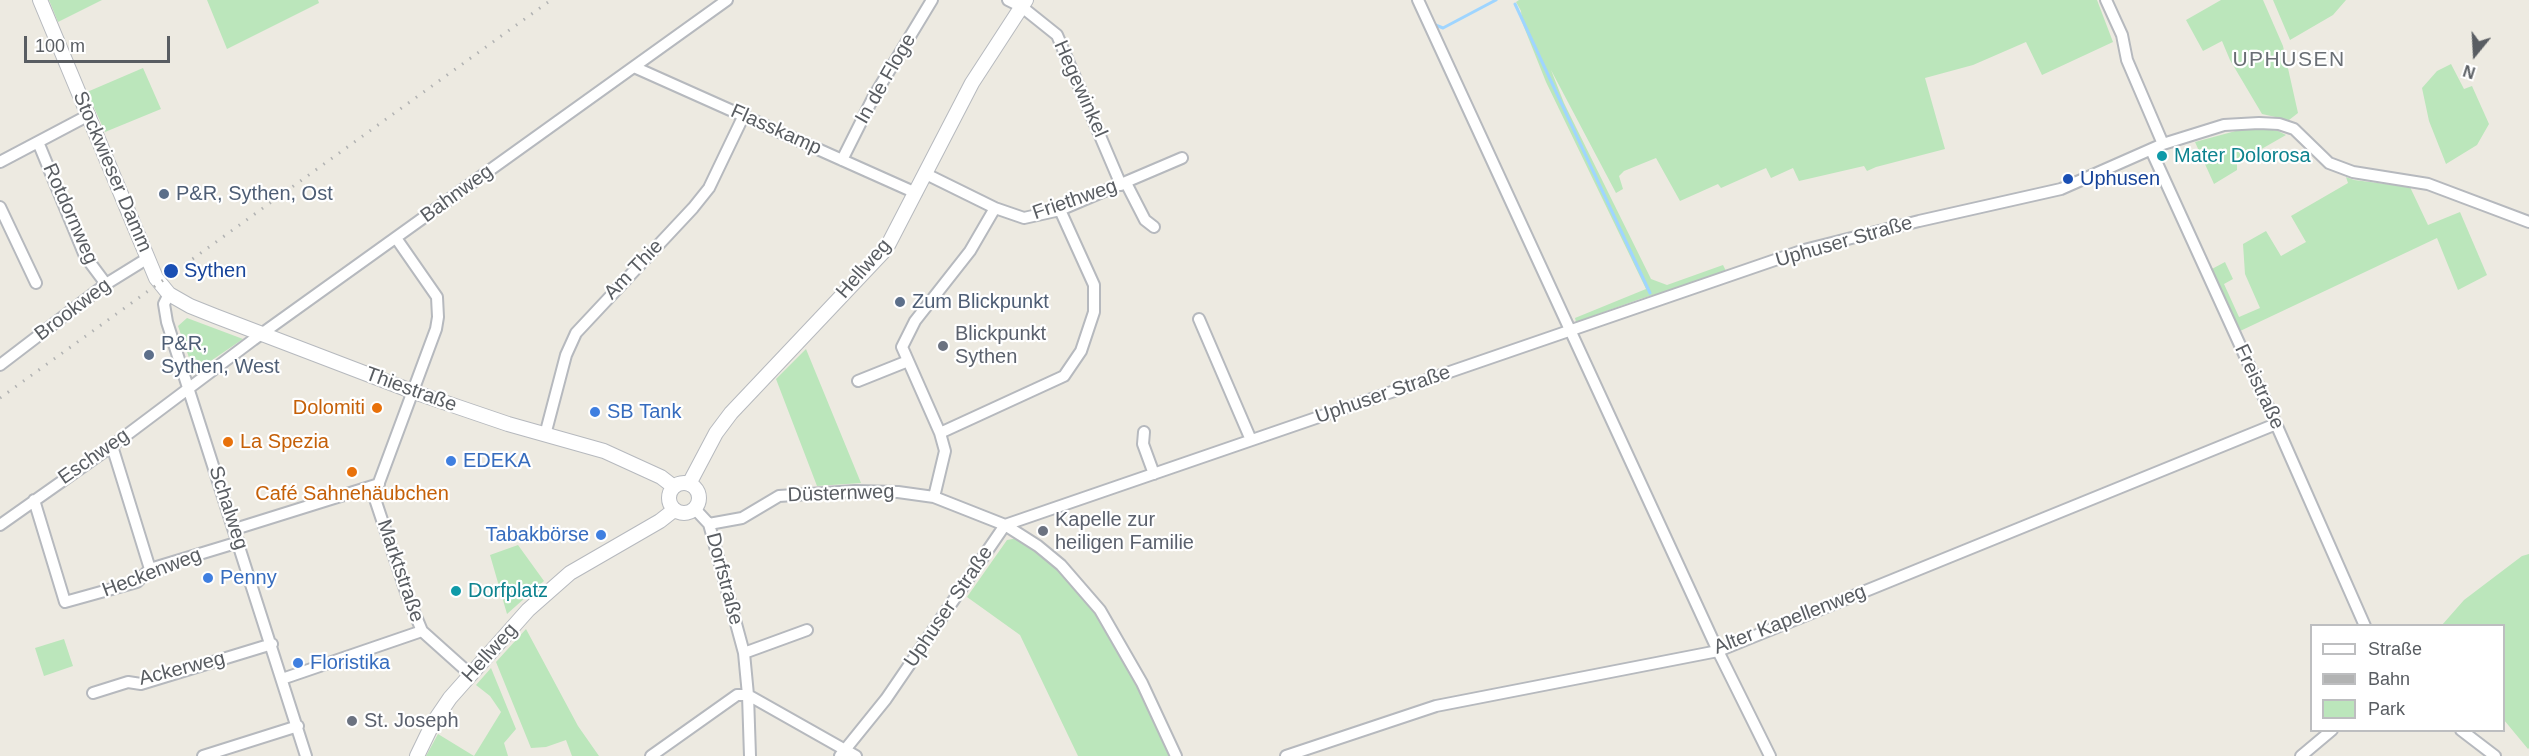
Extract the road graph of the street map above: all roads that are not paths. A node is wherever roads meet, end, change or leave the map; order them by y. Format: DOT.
graph roads {
  1 [pos="40,0"];
  2 [pos="727,0"];
  3 [pos="932,0"];
  4 [pos="1008,0"];
  5 [pos="1418,0"];
  6 [pos="2106,0"];
  7 [pos="1024,3"];
  8 [pos="634,68"];
  9 [pos="89,115"];
  10 [pos="744,115"];
  11 [pos="38,142"];
  12 [pos="2163,144"];
  13 [pos="2151,150"];
  14 [pos="1182,158"];
  15 [pos="842,160"];
  16 [pos="0,162"];
  17 [pos="926,174"];
  18 [pos="1124,184"];
  19 [pos="916,193"];
  20 [pos="0,207"];
  21 [pos="995,208"];
  22 [pos="1060,210"];
  23 [pos="2529,222"];
  24 [pos="1154,227"];
  25 [pos="396,238"];
  26 [pos="148,258"];
  27 [pos="156,278"];
  28 [pos="36,283"];
  29 [pos="106,284"];
  30 [pos="169,294"];
  31 [pos="1199,319"];
  32 [pos="1572,331"];
  33 [pos="263,335"];
  34 [pos="908,361"];
  35 [pos="0,365"];
  36 [pos="858,381"];
  37 [pos="188,389"];
  38 [pos="414,392"];
  39 [pos="2276,424"];
  40 [pos="1144,432"];
  41 [pos="940,433"];
  42 [pos="545,435"];
  43 [pos="1251,441"];
  44 [pos="112,446"];
  45 [pos="1154,474"];
  46 [pos="379,484"];
  47 [pos="689,484"];
  48 [pos="674,487"];
  49 [pos="934,497"];
  50 [pos="34,500"];
  51 [pos="695,509"];
  52 [pos="674,510"];
  53 [pos="709,524"];
  54 [pos="0,525"];
  55 [pos="1005,525"];
  56 [pos="235,530"];
  57 [pos="239,542"];
  58 [pos="150,569"];
  59 [pos="2364,624"];
  60 [pos="807,630"];
  61 [pos="422,632"];
  62 [pos="272,644"];
  63 [pos="1718,651"];
  64 [pos="744,653"];
  65 [pos="470,674"];
  66 [pos="282,679"];
  67 [pos="93,693"];
  68 [pos="748,695"];
  69 [pos="298,726"];
  70 [pos="2330,732"];
  71 [pos="2464,732"];
  72 [pos="843,753"];
  73 [pos="203,756"];
  74 [pos="306,756"];
  75 [pos="417,756"];
  76 [pos="651,756"];
  77 [pos="750,756"];
  78 [pos="856,756"];
  79 [pos="1176,756"];
  80 [pos="1286,756"];
  81 [pos="1770,756"];
  82 [pos="2301,756"];
  83 [pos="2495,756"];
  1 -- 9 [label="street, Stockwieser Damm"];
  2 -- 8 [label="street, Bahnweg"];
  3 -- 15 [label="street, In de Floge"];
  4 -- 7 [label="street"];
  5 -- 32 [label="street"];
  6 -- 12 [label="street"];
  7 -- 17 [label="street, Hellweg"];
  7 -- 18 [label="street, Hegewinkel"];
  8 -- 10 [label="street, Flasskamp"];
  8 -- 25 [label="street, Bahnweg"];
  9 -- 11 [label="street"];
  9 -- 26 [label="street, Stockwieser Damm"];
  10 -- 15 [label="street, Flasskamp"];
  10 -- 42 [label="street, Am Thie"];
  11 -- 16 [label="street"];
  11 -- 29 [label="street, Rotdornweg"];
  12 -- 13 [label="street, Uphuser Straße"];
  12 -- 23 [label="street, Uphuser Straße"];
  13 -- 32 [label="street, Uphuser Straße"];
  13 -- 39 [label="street, Freistraße"];
  14 -- 18 [label="street, Friethweg"];
  15 -- 19 [label="street, Flasskamp"];
  17 -- 19 [label="street, Hellweg"];
  17 -- 21 [label="street, Friethweg"];
  18 -- 22 [label="street, Friethweg"];
  18 -- 24 [label="street, Friethweg"];
  19 -- 47 [label="street, Hellweg"];
  20 -- 28 [label="street"];
  21 -- 22 [label="street, Friethweg"];
  21 -- 34 [label="street"];
  22 -- 41 [label="street"];
  25 -- 33 [label="street, Bahnweg"];
  25 -- 38 [label="street, Marktstraße"];
  26 -- 27 [label="street, Stockwieser Damm"];
  26 -- 29 [label="street, Brookweg"];
  27 -- 30 [label="street, Thiestraße"];
  29 -- 35 [label="street, Brookweg"];
  30 -- 33 [label="street, Thiestraße"];
  30 -- 37 [label="street, Schalweg"];
  31 -- 43 [label="street"];
  32 -- 43 [label="street, Uphuser Straße"];
  32 -- 63 [label="street"];
  33 -- 37 [label="street, Bahnweg"];
  33 -- 38 [label="street, Thiestraße"];
  34 -- 36 [label="street"];
  34 -- 41 [label="street"];
  37 -- 44 [label="street, Eschweg"];
  37 -- 56 [label="street, Schalweg"];
  38 -- 42 [label="street, Thiestraße"];
  38 -- 46 [label="street, Marktstraße"];
  39 -- 59 [label="street, Freistraße"];
  39 -- 63 [label="street, Alter Kapellenweg"];
  40 -- 45 [label="street"];
  41 -- 49 [label="street"];
  42 -- 48 [label="street, Thiestraße"];
  43 -- 45 [label="street, Uphuser Straße"];
  44 -- 50 [label="street, Eschweg"];
  44 -- 58 [label="street"];
  45 -- 55 [label="street, Uphuser Straße"];
  46 -- 56 [label="street"];
  46 -- 61 [label="street, Marktstraße"];
  47 -- 48 [label="street"];
  47 -- 51 [label="street"];
  48 -- 52 [label="street"];
  49 -- 53 [label="street, Düsternweg"];
  49 -- 55 [label="street, Düsternweg"];
  50 -- 54 [label="street, Eschweg"];
  50 -- 58 [label="street, Heckenweg"];
  51 -- 52 [label="street"];
  51 -- 53 [label="street, Dorfstraße"];
  52 -- 65 [label="street, Hellweg"];
  53 -- 64 [label="street, Dorfstraße"];
  55 -- 72 [label="street, Uphuser Straße"];
  55 -- 79 [label="street, Düsternweg"];
  56 -- 57 [label="street, Schalweg"];
  57 -- 58 [label="street, Heckenweg"];
  57 -- 62 [label="street, Schalweg"];
  60 -- 64 [label="street, Dorfstraße"];
  61 -- 65 [label="street, Marktstraße"];
  61 -- 66 [label="street"];
  62 -- 66 [label="street, Schalweg"];
  62 -- 67 [label="street, Ackerweg"];
  63 -- 80 [label="street, Alter Kapellenweg"];
  63 -- 81 [label="street"];
  64 -- 68 [label="street, Dorfstraße"];
  65 -- 75 [label="street, Hellweg"];
  66 -- 69 [label="street, Schalweg"];
  68 -- 72 [label="street"];
  68 -- 76 [label="street"];
  68 -- 77 [label="street, Dorfstraße"];
  69 -- 73 [label="street"];
  69 -- 74 [label="street, Schalweg"];
  70 -- 82 [label="street"];
  71 -- 83 [label="street"];
  72 -- 78 [label="street"];
}
